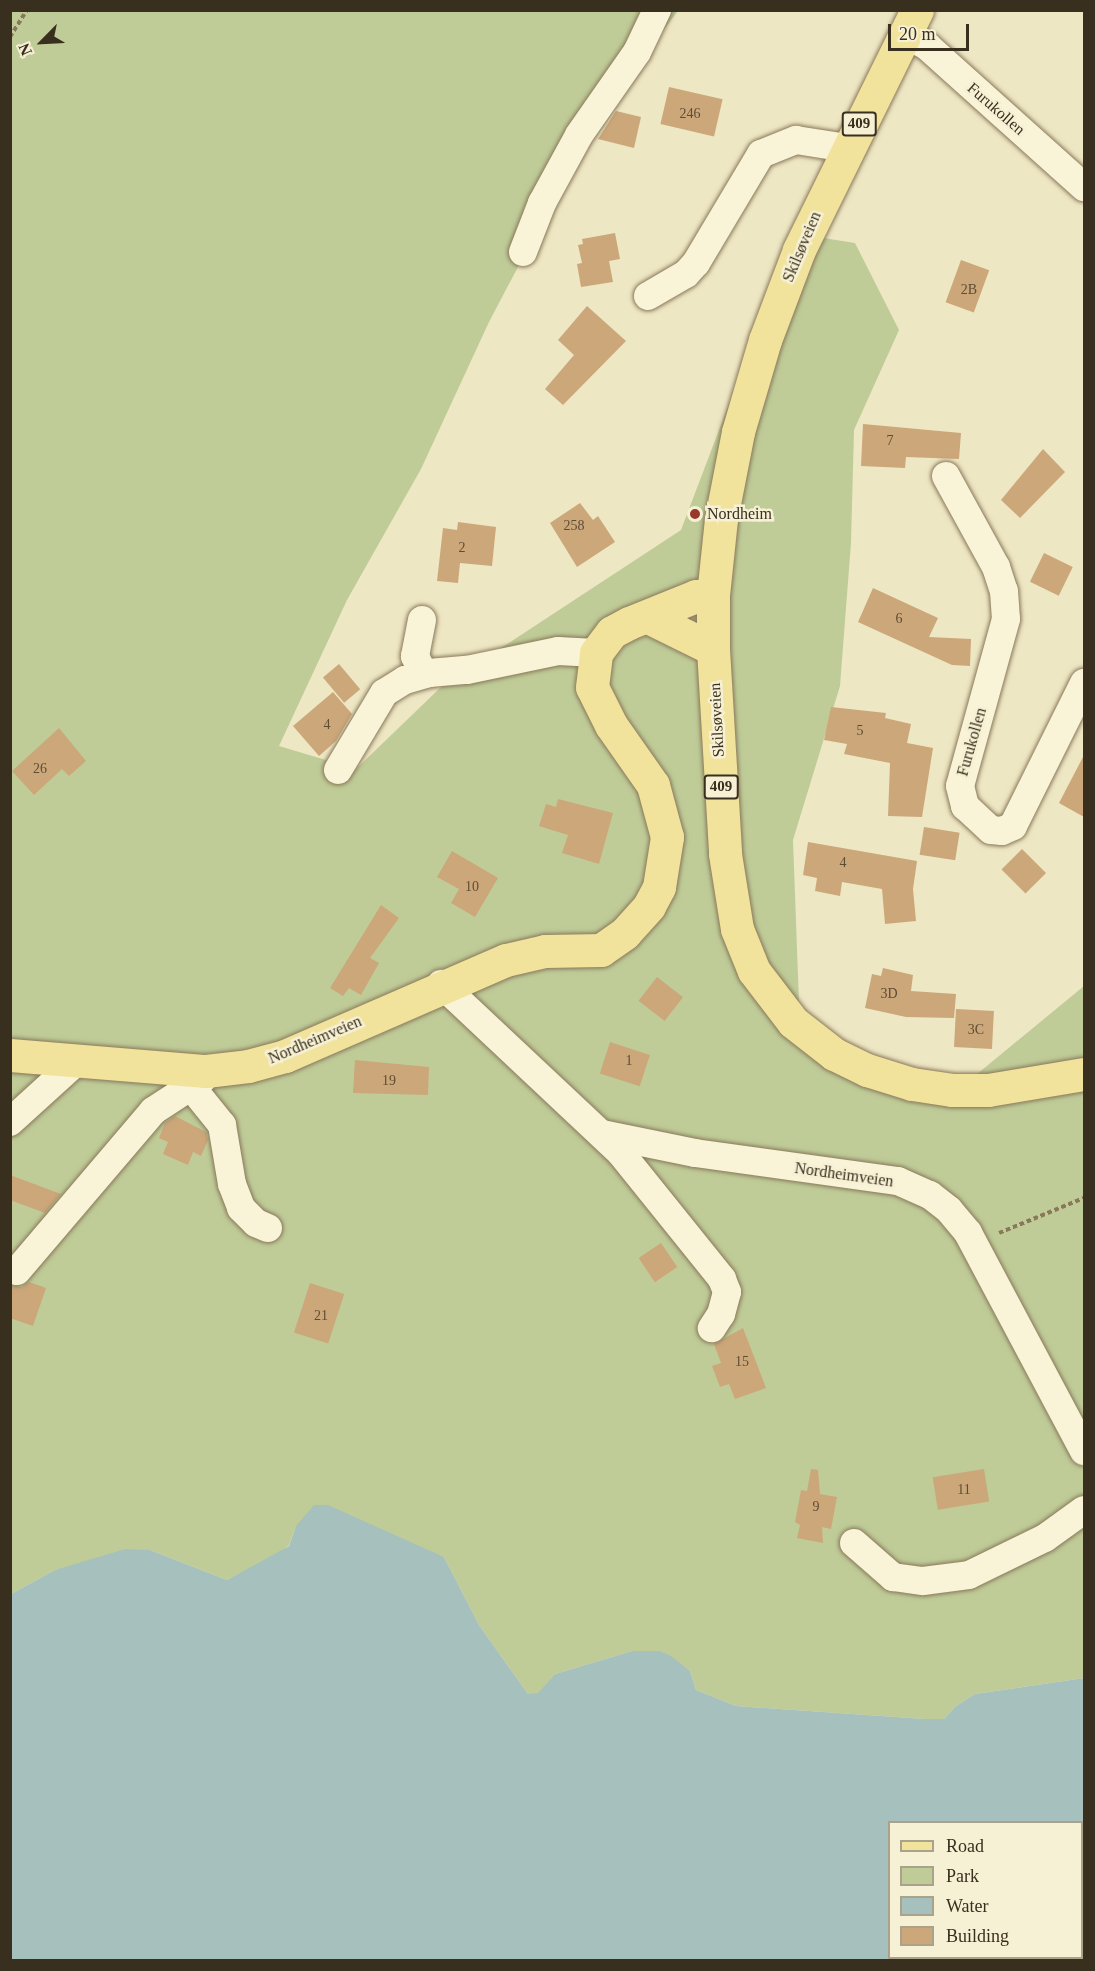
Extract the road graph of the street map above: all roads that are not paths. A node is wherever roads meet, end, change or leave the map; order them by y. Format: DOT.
graph roads {
  1 [pos="657,10"];
  2 [pos="911,22"];
  3 [pos="847,148"];
  4 [pos="1084,187"];
  5 [pos="523,252"];
  6 [pos="648,296"];
  7 [pos="946,476"];
  8 [pos="713,595"];
  9 [pos="648,617"];
  10 [pos="423,620"];
  11 [pos="713,649"];
  12 [pos="596,653"];
  13 [pos="429,674"];
  14 [pos="1084,683"];
  15 [pos="338,770"];
  16 [pos="441,984"];
  17 [pos="10,1055"];
  18 [pos="76,1062"];
  19 [pos="1084,1074"];
  20 [pos="197,1078"];
  21 [pos="10,1122"];
  22 [pos="602,1134"];
  23 [pos="268,1228"];
  24 [pos="17,1271"];
  25 [pos="712,1328"];
  26 [pos="1084,1451"];
  27 [pos="1084,1510"];
  28 [pos="855,1543"];
  1 -- 5 [label="street"];
  2 -- 3 [label="main road, Skilsøveien / 409"];
  2 -- 4 [label="street, Furukollen"];
  3 -- 6 [label="street"];
  3 -- 8 [label="main road, Skilsøveien / 409"];
  7 -- 14 [label="street, Furukollen"];
  8 -- 9 [label="main road"];
  8 -- 11 [label="main road, Skilsøveien / 409"];
  9 -- 11 [label="main road"];
  9 -- 12 [label="main road"];
  10 -- 13 [label="street"];
  11 -- 19 [label="main road, Skilsøveien / 409"];
  12 -- 13 [label="street"];
  12 -- 16 [label="main road, Nordheimveien"];
  13 -- 15 [label="street"];
  16 -- 20 [label="main road, Nordheimveien"];
  16 -- 22 [label="street"];
  17 -- 18 [label="main road, Nordheimveien"];
  18 -- 20 [label="main road, Nordheimveien"];
  18 -- 21 [label="street"];
  20 -- 23 [label="street"];
  20 -- 24 [label="street"];
  22 -- 25 [label="street"];
  22 -- 26 [label="street, Nordheimveien"];
  27 -- 28 [label="street"];
}
